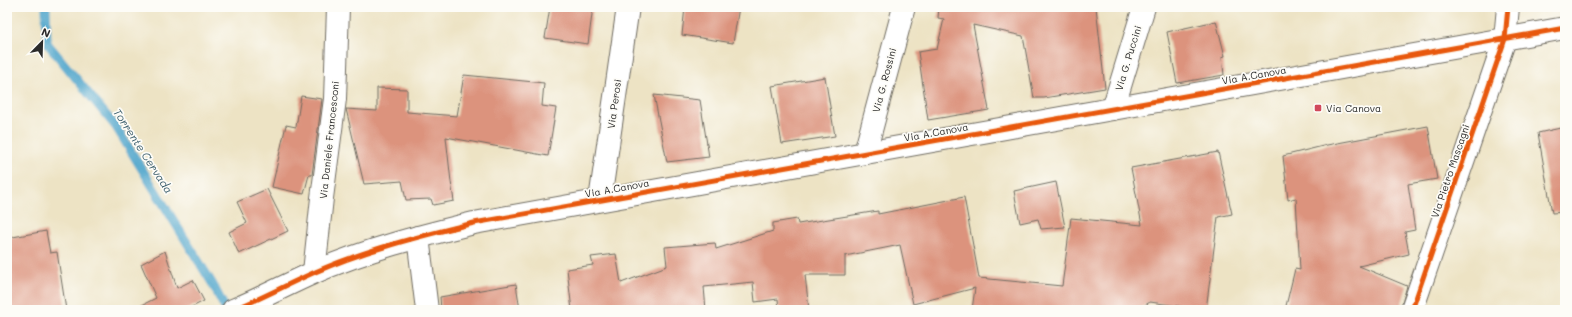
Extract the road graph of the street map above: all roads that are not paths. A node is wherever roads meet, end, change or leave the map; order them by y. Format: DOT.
graph roads {
  1 [pos="338,7"];
  2 [pos="628,7"];
  3 [pos="904,7"];
  4 [pos="1144,7"];
  5 [pos="1508,7"];
  6 [pos="1565,28"];
  7 [pos="1505,39"];
  8 [pos="1113,109"];
  9 [pos="865,153"];
  10 [pos="600,200"];
  11 [pos="418,237"];
  12 [pos="314,272"];
  13 [pos="242,306"];
  14 [pos="427,310"];
  15 [pos="1412,310"];
  1 -- 12 [label="street, Via Daniele Francesconi"];
  2 -- 10 [label="street, Via Perosi"];
  3 -- 9 [label="street, Via G. Rossini"];
  4 -- 8 [label="street, Via G. Puccini"];
  5 -- 7 [label="street, Via Pietro Mascagni"];
  6 -- 7 [label="street, Via A.Canova"];
  7 -- 8 [label="street, Via A.Canova"];
  7 -- 15 [label="street, Via Pietro Mascagni"];
  8 -- 9 [label="street, Via A.Canova"];
  9 -- 10 [label="street, Via A.Canova"];
  10 -- 11 [label="street, Via A.Canova"];
  11 -- 12 [label="street, Via A.Canova"];
  11 -- 14 [label="street"];
  12 -- 13 [label="street, Via A.Canova"];
}
